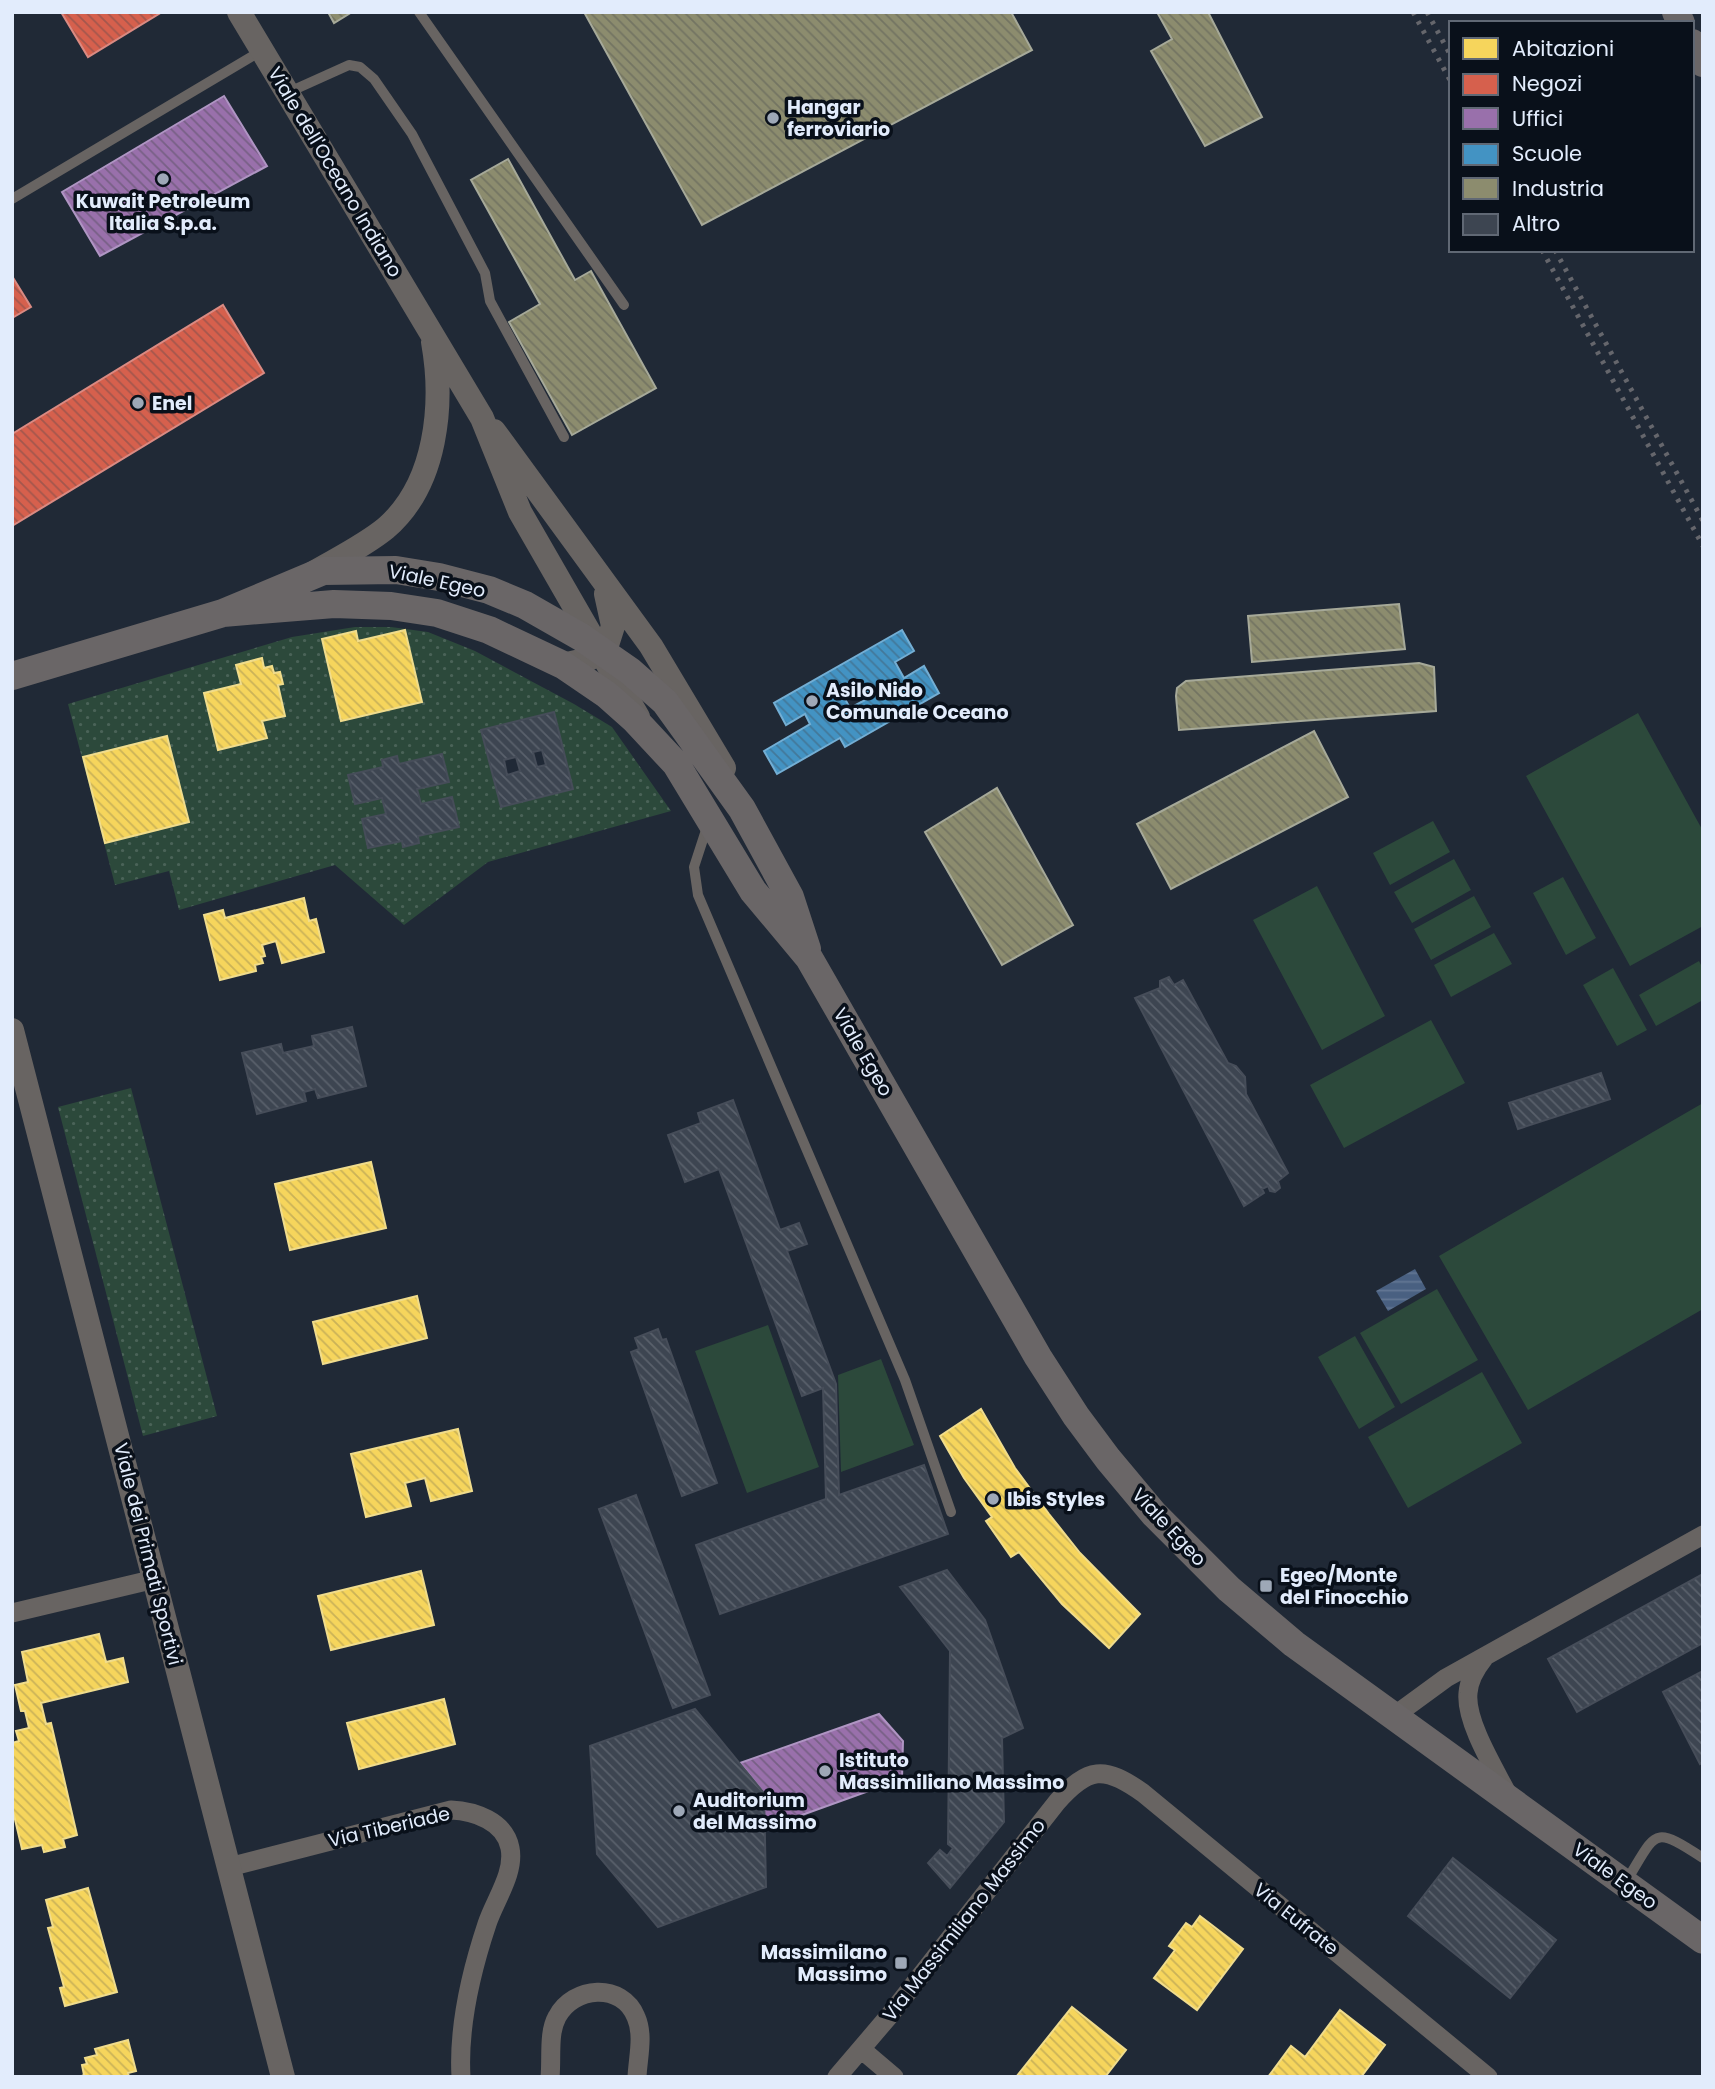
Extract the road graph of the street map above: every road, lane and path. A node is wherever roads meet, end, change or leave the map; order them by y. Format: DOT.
graph roads {
  1 [pos="239,12"];
  2 [pos="419,12"];
  3 [pos="1694,47"];
  4 [pos="262,50"];
  5 [pos="1703,64"];
  6 [pos="289,93"];
  7 [pos="12,199"];
  8 [pos="624,306"];
  9 [pos="431,331"];
  10 [pos="482,418"];
  11 [pos="564,437"];
  12 [pos="313,573"];
  13 [pos="603,584"];
  14 [pos="223,613"];
  15 [pos="603,652"];
  16 [pos="562,666"];
  17 [pos="12,676"];
  18 [pos="646,731"];
  19 [pos="733,794"];
  20 [pos="710,819"];
  21 [pos="809,958"];
  22 [pos="12,1030"];
  23 [pos="951,1512"];
  24 [pos="1703,1535"];
  25 [pos="155,1579"];
  26 [pos="12,1613"];
  27 [pos="1485,1656"];
  28 [pos="1394,1716"];
  29 [pos="1099,1773"];
  30 [pos="1511,1801"];
  31 [pos="1703,1858"];
  32 [pos="229,1867"];
  33 [pos="1625,1884"];
  34 [pos="1703,1940"];
  35 [pos="861,2049"];
  36 [pos="283,2077"];
  37 [pos="461,2077"];
  38 [pos="550,2077"];
  39 [pos="637,2077"];
  40 [pos="837,2077"];
  41 [pos="894,2077"];
  42 [pos="1489,2077"];
  1 -- 4 [label="street, Viale dell'Oceano Indiano"];
  2 -- 8 [label="lane"];
  3 -- 5 [label="main road"];
  4 -- 6 [label="street, Viale dell'Oceano Indiano"];
  4 -- 7 [label="lane"];
  6 -- 9 [label="street, Viale dell'Oceano Indiano"];
  6 -- 11 [label="lane"];
  9 -- 10 [label="street, Viale dell'Oceano Indiano"];
  9 -- 12 [label="street, Viale dell'Oceano Indiano"];
  10 -- 13 [label="street, Viale dell'Oceano Indiano"];
  10 -- 15 [label="street, Viale dell'Oceano Indiano"];
  12 -- 14 [label="main road, Viale Egeo"];
  12 -- 15 [label="main road, Viale Egeo"];
  13 -- 15 [label="street, Viale dell'Oceano Indiano"];
  13 -- 19 [label="street, Viale dell'Oceano Indiano"];
  14 -- 16 [label="main road, Viale Egeo"];
  14 -- 17 [label="main road, Viale Egeo"];
  15 -- 16 [label="street"];
  15 -- 18 [label="street, Viale Egeo"];
  15 -- 19 [label="main road, Viale Egeo"];
  16 -- 18 [label="main road, Viale Egeo"];
  18 -- 20 [label="main road, Viale Egeo"];
  19 -- 21 [label="main road, Viale Egeo"];
  20 -- 21 [label="main road, Viale Egeo"];
  20 -- 23 [label="lane"];
  21 -- 28 [label="main road, Viale Egeo"];
  22 -- 25 [label="street, Viale dei Primati Sportivi"];
  24 -- 27 [label="street"];
  25 -- 26 [label="street"];
  25 -- 32 [label="street, Viale dei Primati Sportivi"];
  27 -- 28 [label="street"];
  27 -- 30 [label="street"];
  28 -- 30 [label="main road, Viale Egeo"];
  29 -- 35 [label="street, Via Massimiliano Massimo"];
  29 -- 42 [label="street, Via Eufrate"];
  30 -- 33 [label="main road, Viale Egeo"];
  31 -- 33 [label="lane"];
  32 -- 36 [label="street, Viale dei Primati Sportivi"];
  32 -- 37 [label="street, Via Tiberiade"];
  33 -- 34 [label="main road, Viale Egeo"];
  35 -- 40 [label="street, Via Massimiliano Massimo"];
  35 -- 41 [label="street"];
  38 -- 39 [label="street"];
}
